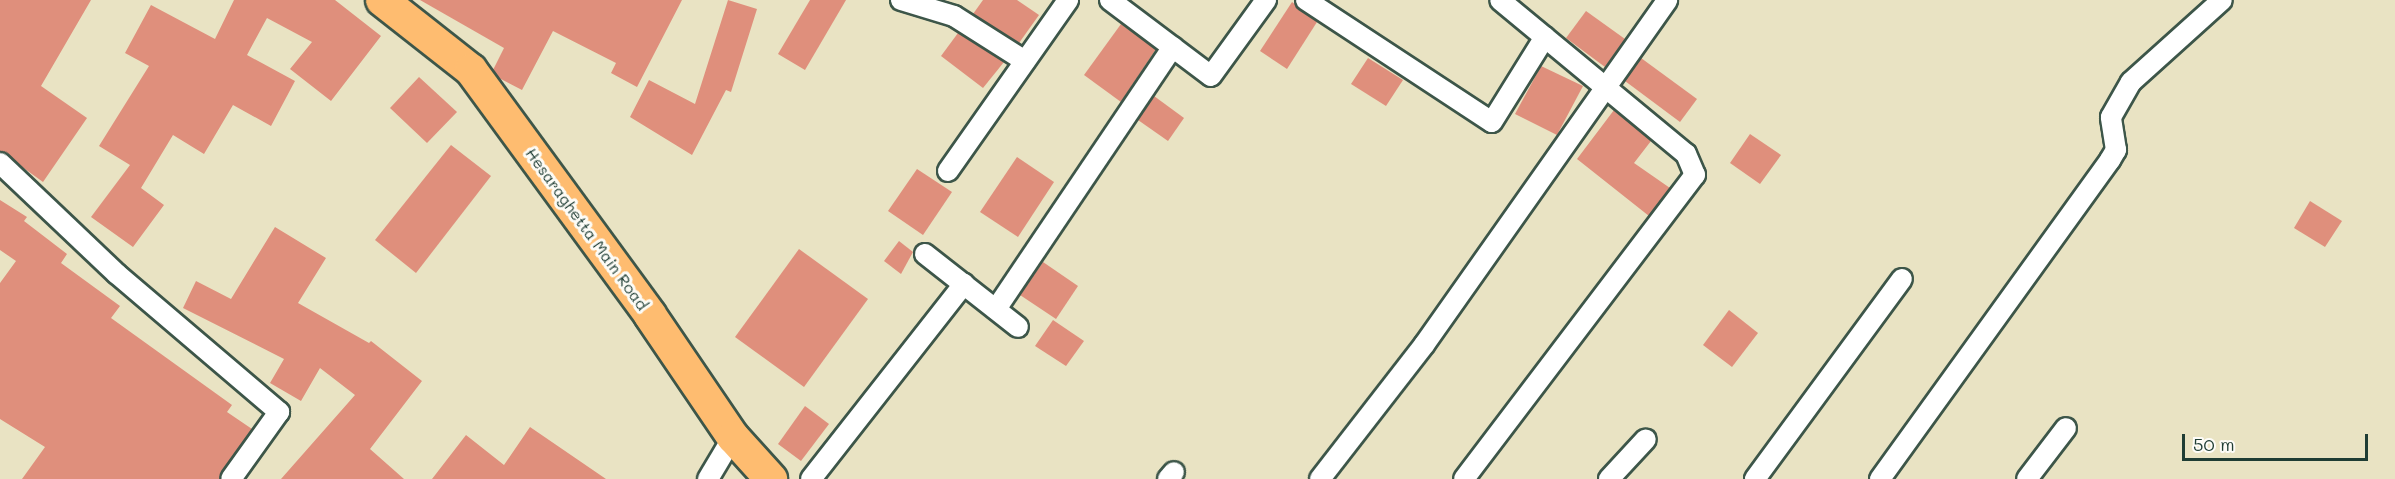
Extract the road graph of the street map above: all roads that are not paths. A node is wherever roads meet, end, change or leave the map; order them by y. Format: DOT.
graph roads {
  1 [pos="382,0"];
  2 [pos="902,0"];
  3 [pos="1068,0"];
  4 [pos="1110,0"];
  5 [pos="1266,0"];
  6 [pos="1306,0"];
  7 [pos="1500,0"];
  8 [pos="1667,0"];
  9 [pos="2222,0"];
  10 [pos="1545,37"];
  11 [pos="1173,47"];
  12 [pos="1025,61"];
  13 [pos="1604,87"];
  14 [pos="0,163"];
  15 [pos="948,171"];
  16 [pos="925,254"];
  17 [pos="1902,279"];
  18 [pos="964,284"];
  19 [pos="996,309"];
  20 [pos="1018,327"];
  21 [pos="2066,428"];
  22 [pos="733,437"];
  23 [pos="1646,439"];
  24 [pos="231,479"];
  25 [pos="708,479"];
  26 [pos="771,479"];
  27 [pos="811,479"];
  28 [pos="1320,479"];
  29 [pos="1464,479"];
  30 [pos="1609,479"];
  31 [pos="1755,479"];
  32 [pos="1880,479"];
  33 [pos="2027,479"];
  1 -- 22 [label="main road, Hesaraghetta Main Road"];
  2 -- 12 [label="street"];
  3 -- 12 [label="street"];
  4 -- 11 [label="street"];
  5 -- 11 [label="street"];
  6 -- 10 [label="street"];
  7 -- 10 [label="street"];
  8 -- 13 [label="street"];
  9 -- 32 [label="street"];
  10 -- 13 [label="street"];
  11 -- 19 [label="street"];
  12 -- 15 [label="street"];
  13 -- 28 [label="street"];
  13 -- 29 [label="street"];
  14 -- 24 [label="street"];
  16 -- 18 [label="street"];
  17 -- 31 [label="street"];
  18 -- 19 [label="street"];
  18 -- 27 [label="street"];
  19 -- 20 [label="street"];
  21 -- 33 [label="street"];
  22 -- 25 [label="street"];
  22 -- 26 [label="main road, Hesaraghetta Main Road"];
  23 -- 30 [label="street"];
}
